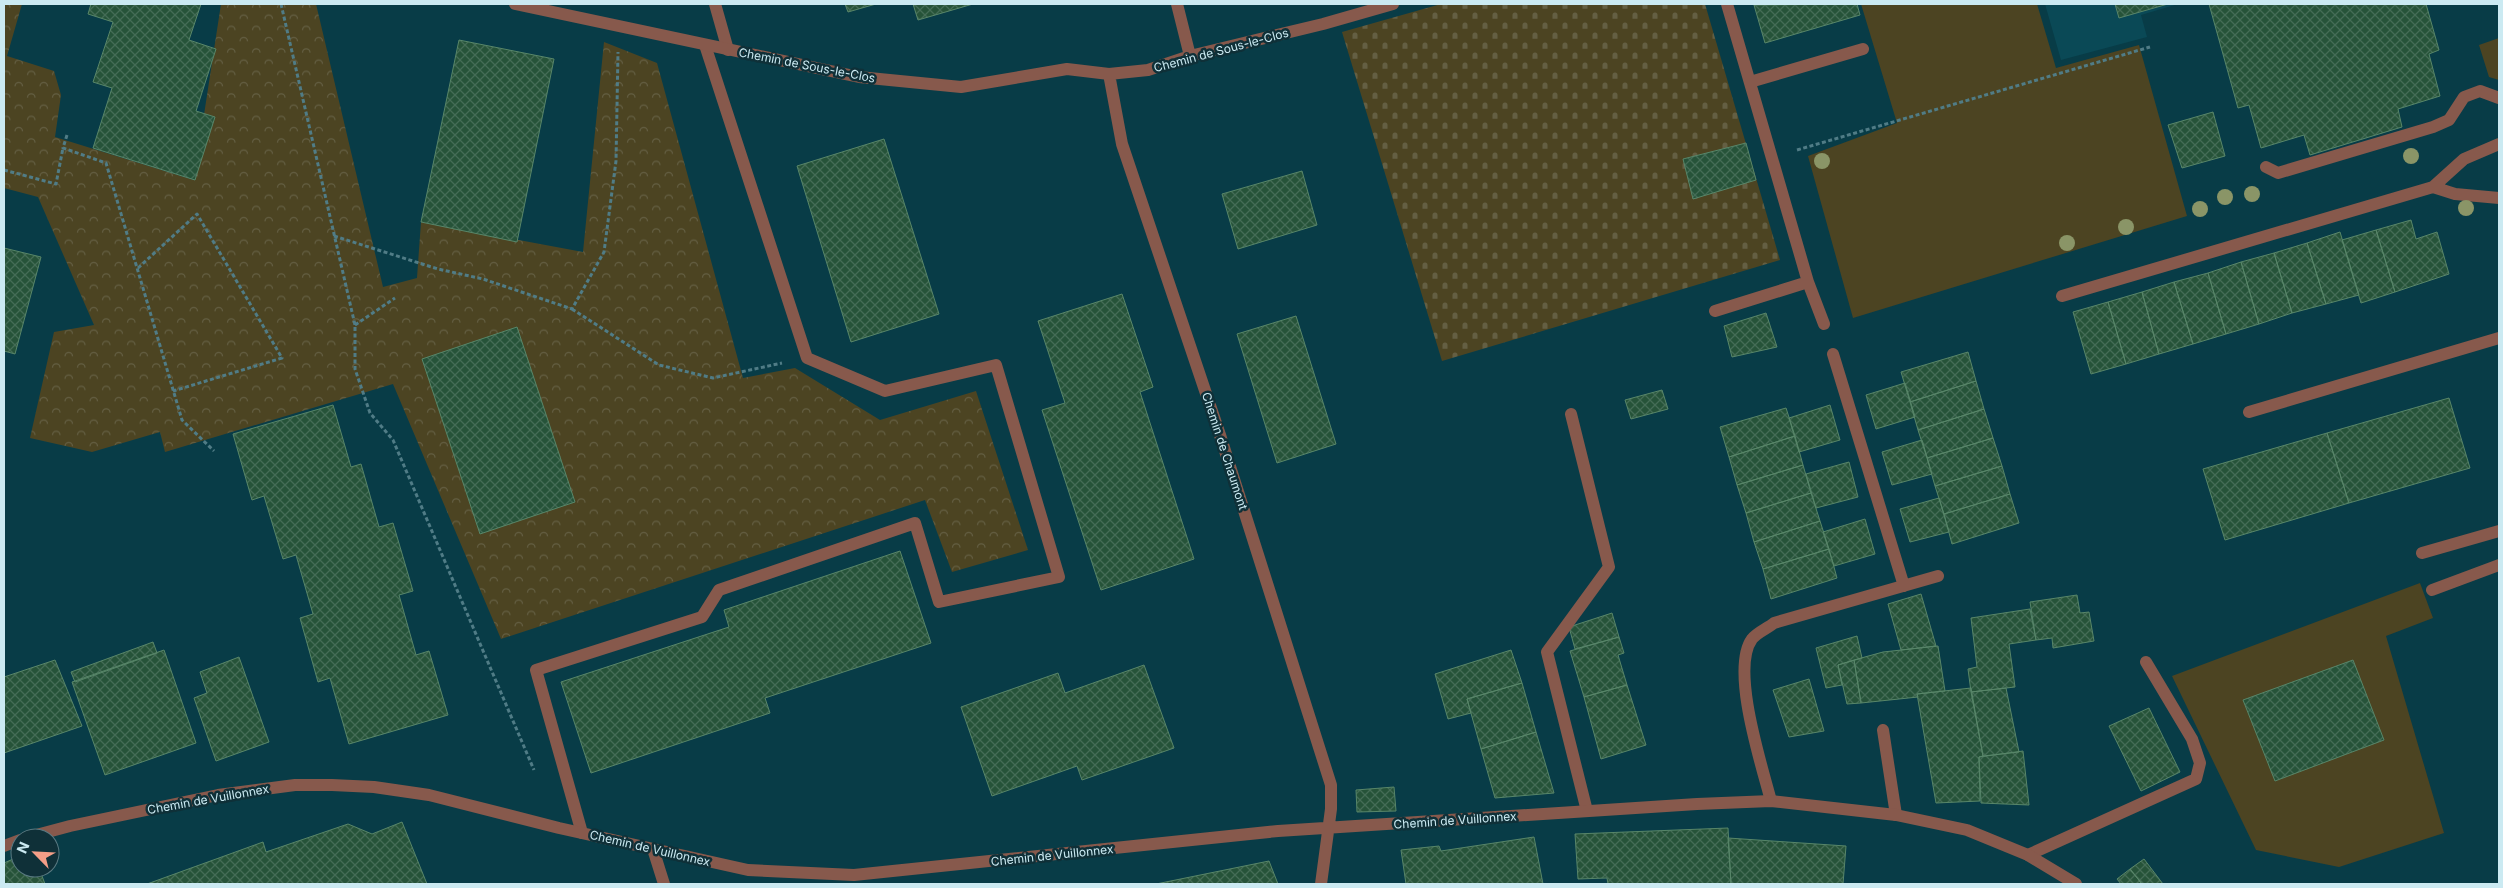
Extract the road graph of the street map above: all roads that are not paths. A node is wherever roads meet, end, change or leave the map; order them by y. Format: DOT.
graph roads {
  1 [pos="515,4"];
  2 [pos="716,4"];
  3 [pos="1177,4"];
  4 [pos="1393,4"];
  5 [pos="1727,4"];
  6 [pos="705,45"];
  7 [pos="1863,49"];
  8 [pos="728,50"];
  9 [pos="1190,56"];
  10 [pos="1110,74"];
  11 [pos="1750,82"];
  12 [pos="2499,98"];
  13 [pos="2499,144"];
  14 [pos="2266,167"];
  15 [pos="2433,187"];
  16 [pos="2499,198"];
  17 [pos="1808,282"];
  18 [pos="2062,296"];
  19 [pos="1715,311"];
  20 [pos="1824,324"];
  21 [pos="2499,338"];
  22 [pos="1833,354"];
  23 [pos="2249,412"];
  24 [pos="1571,414"];
  25 [pos="2499,531"];
  26 [pos="2422,553"];
  27 [pos="2499,565"];
  28 [pos="1938,576"];
  29 [pos="1904,586"];
  30 [pos="2432,590"];
  31 [pos="2146,662"];
  32 [pos="1884,730"];
  33 [pos="1771,802"];
  34 [pos="1587,811"];
  35 [pos="1896,815"];
  36 [pos="60,829"];
  37 [pos="1329,829"];
  38 [pos="582,833"];
  39 [pos="653,849"];
  40 [pos="2028,855"];
  41 [pos="664,884"];
  42 [pos="1321,884"];
  43 [pos="2076,884"];
  1 -- 6 [label="street, Chemin de Sous-le-Clos"];
  2 -- 8 [label="street"];
  3 -- 9 [label="street"];
  4 -- 9 [label="street, Chemin de Sous-le-Clos"];
  5 -- 11 [label="street"];
  6 -- 8 [label="street, Chemin de Sous-le-Clos"];
  6 -- 38 [label="street"];
  7 -- 11 [label="street"];
  8 -- 10 [label="street, Chemin de Sous-le-Clos"];
  9 -- 10 [label="street, Chemin de Sous-le-Clos"];
  10 -- 37 [label="street, Chemin de Chaumont"];
  11 -- 17 [label="street"];
  12 -- 14 [label="street"];
  13 -- 15 [label="street"];
  15 -- 16 [label="street"];
  15 -- 18 [label="street"];
  17 -- 19 [label="street"];
  17 -- 20 [label="street"];
  21 -- 23 [label="street"];
  22 -- 29 [label="street"];
  24 -- 34 [label="street"];
  25 -- 26 [label="street"];
  27 -- 30 [label="street"];
  28 -- 29 [label="street"];
  29 -- 33 [label="street"];
  31 -- 40 [label="street"];
  32 -- 35 [label="street"];
  33 -- 34 [label="street, Chemin de Vuillonnex"];
  33 -- 35 [label="street, Chemin de Vuillonnex"];
  34 -- 37 [label="street, Chemin de Vuillonnex"];
  35 -- 40 [label="street, Chemin de Vuillonnex"];
  36 -- 38 [label="street, Chemin de Vuillonnex"];
  37 -- 39 [label="street, Chemin de Vuillonnex"];
  37 -- 42 [label="street, Chemin de Chaumont"];
  38 -- 39 [label="street, Chemin de Vuillonnex"];
  39 -- 41 [label="street"];
  40 -- 43 [label="street, Chemin de Vuillonnex"];
}
